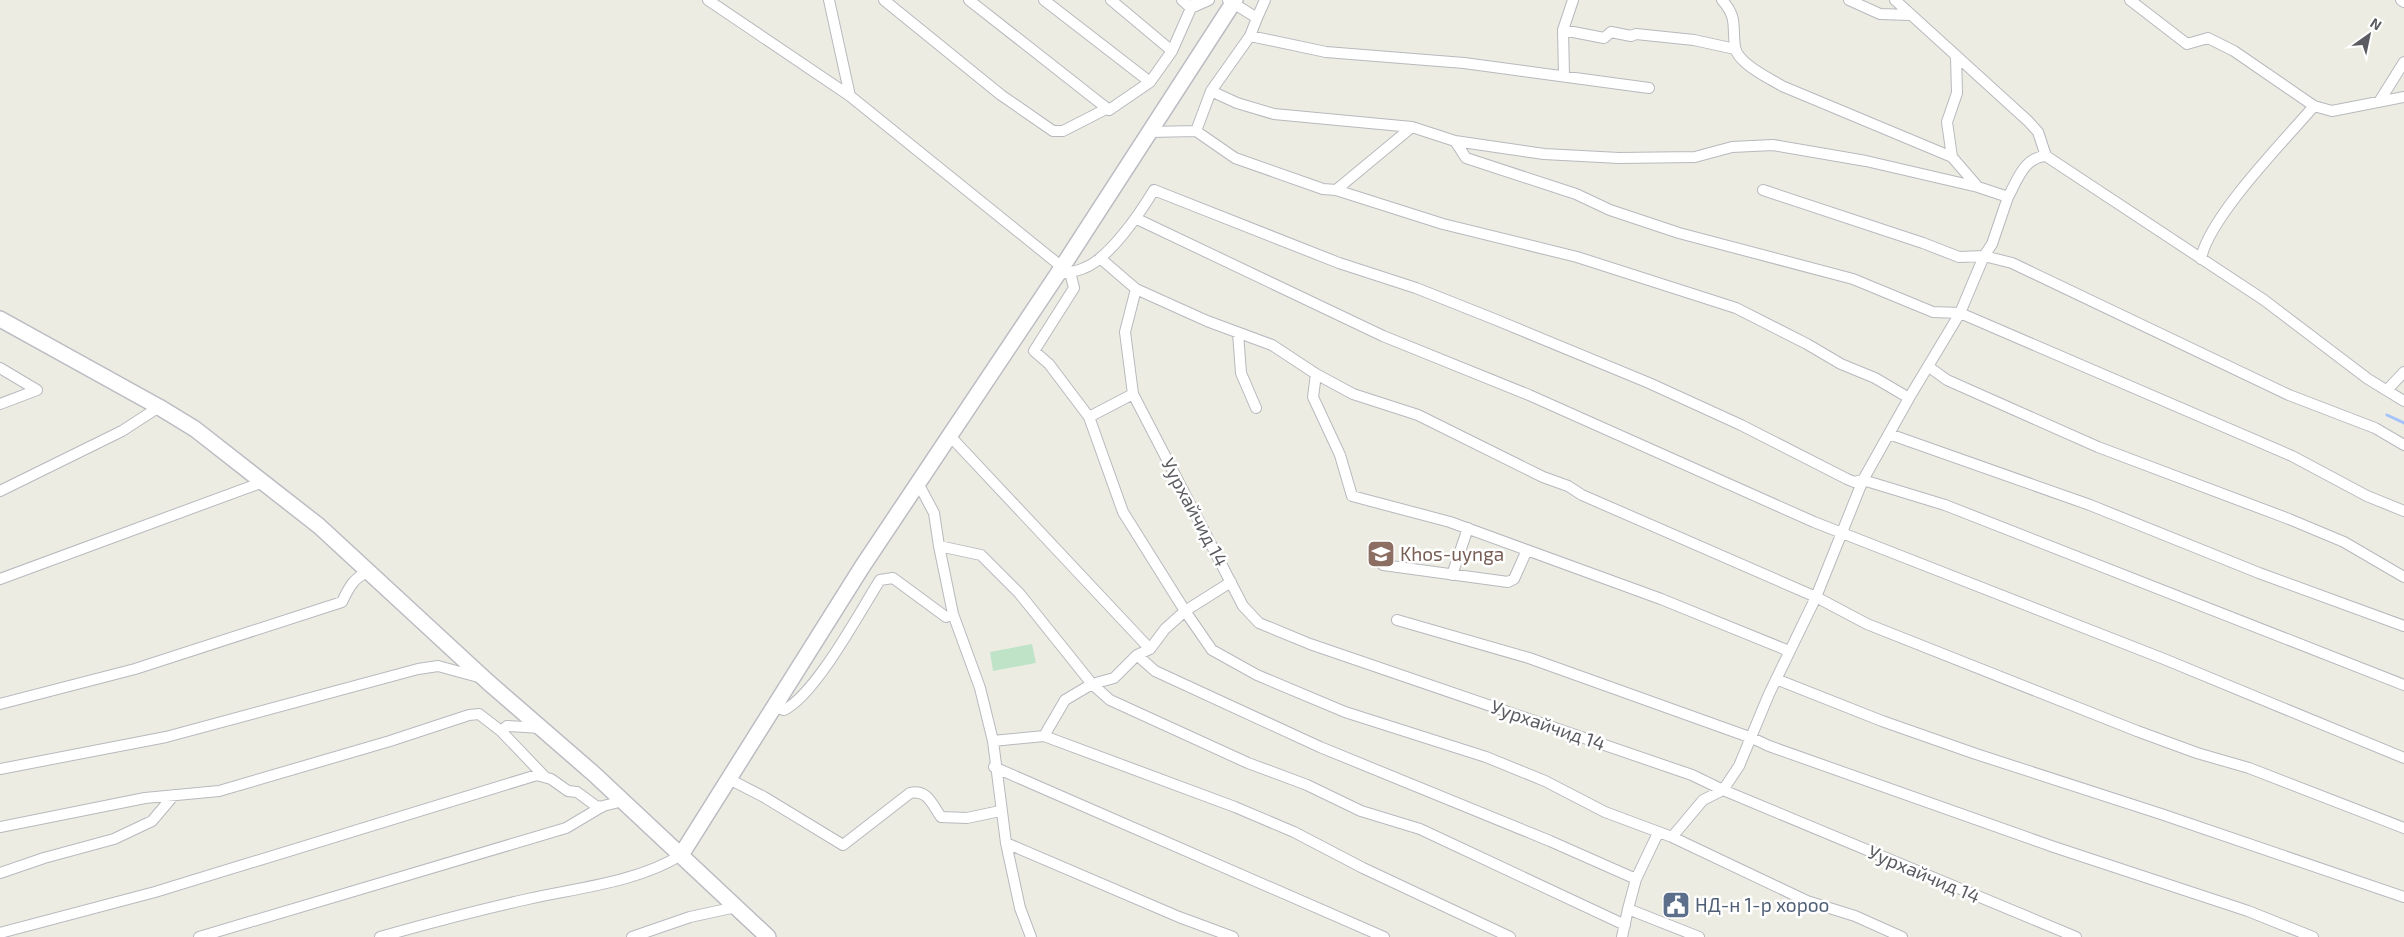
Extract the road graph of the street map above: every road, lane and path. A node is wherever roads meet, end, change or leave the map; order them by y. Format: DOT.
graph roads {
  1 [pos="708,0"];
  2 [pos="829,0"];
  3 [pos="884,0"];
  4 [pos="969,0"];
  5 [pos="1044,0"];
  6 [pos="1111,0"];
  7 [pos="1182,0"];
  8 [pos="1209,0"];
  9 [pos="1265,0"];
  10 [pos="1574,0"];
  11 [pos="1722,0"];
  12 [pos="1849,0"];
  13 [pos="1895,0"];
  14 [pos="2130,0"];
  15 [pos="1232,2"];
  16 [pos="1194,4"];
  17 [pos="1910,15"];
  18 [pos="1257,18"];
  19 [pos="1563,30"];
  20 [pos="1250,36"];
  21 [pos="1735,49"];
  22 [pos="1172,51"];
  23 [pos="1956,57"];
  24 [pos="2404,62"];
  25 [pos="1564,76"];
  26 [pos="1150,82"];
  27 [pos="1649,88"];
  28 [pos="1211,91"];
  29 [pos="850,96"];
  30 [pos="2404,97"];
  31 [pos="2379,102"];
  32 [pos="2314,106"];
  33 [pos="1106,109"];
  34 [pos="1412,127"];
  35 [pos="1196,131"];
  36 [pos="1149,132"];
  37 [pos="1455,141"];
  38 [pos="2046,156"];
  39 [pos="1952,157"];
  40 [pos="1978,187"];
  41 [pos="1336,190"];
  42 [pos="1763,190"];
  43 [pos="2008,197"];
  44 [pos="1136,218"];
  45 [pos="1984,256"];
  46 [pos="1100,258"];
  47 [pos="2201,259"];
  48 [pos="1063,271"];
  49 [pos="1136,289"];
  50 [pos="1960,313"];
  51 [pos="0,320"];
  52 [pos="1238,333"];
  53 [pos="1928,367"];
  54 [pos="0,368"];
  55 [pos="2404,372"];
  56 [pos="1316,374"];
  57 [pos="2387,390"];
  58 [pos="1132,394"];
  59 [pos="1909,398"];
  60 [pos="2404,401"];
  61 [pos="0,404"];
  62 [pos="159,408"];
  63 [pos="1256,408"];
  64 [pos="1089,417"];
  65 [pos="1889,434"];
  66 [pos="949,435"];
  67 [pos="2404,445"];
  68 [pos="1863,480"];
  69 [pos="263,482"];
  70 [pos="918,483"];
  71 [pos="0,491"];
  72 [pos="2404,511"];
  73 [pos="1468,528"];
  74 [pos="1844,531"];
  75 [pos="940,546"];
  76 [pos="1526,550"];
  77 [pos="1383,565"];
  78 [pos="370,571"];
  79 [pos="1452,575"];
  80 [pos="2404,577"];
  81 [pos="0,579"];
  82 [pos="1231,582"];
  83 [pos="1816,596"];
  84 [pos="1185,611"];
  85 [pos="953,614"];
  86 [pos="1397,620"];
  87 [pos="2404,626"];
  88 [pos="1150,648"];
  89 [pos="1789,651"];
  90 [pos="1138,655"];
  91 [pos="483,678"];
  92 [pos="1776,679"];
  93 [pos="1092,684"];
  94 [pos="2404,685"];
  95 [pos="0,704"];
  96 [pos="773,706"];
  97 [pos="541,728"];
  98 [pos="501,732"];
  99 [pos="1044,736"];
  100 [pos="1752,738"];
  101 [pos="992,741"];
  102 [pos="2404,758"];
  103 [pos="994,767"];
  104 [pos="0,769"];
  105 [pos="545,777"];
  106 [pos="727,778"];
  107 [pos="1723,790"];
  108 [pos="174,795"];
  109 [pos="623,800"];
  110 [pos="602,807"];
  111 [pos="1000,811"];
  112 [pos="0,827"];
  113 [pos="2404,828"];
  114 [pos="1658,833"];
  115 [pos="1672,837"];
  116 [pos="1006,843"];
  117 [pos="681,855"];
  118 [pos="0,873"];
  119 [pos="1636,879"];
  120 [pos="2404,897"];
  121 [pos="736,907"];
  122 [pos="1628,909"];
  123 [pos="1625,925"];
  124 [pos="0,933"];
  125 [pos="645,935"];
  126 [pos="199,937"];
  127 [pos="380,937"];
  128 [pos="632,937"];
  129 [pos="768,937"];
  130 [pos="1031,937"];
  131 [pos="1233,937"];
  132 [pos="1384,937"];
  133 [pos="1510,937"];
  134 [pos="1622,937"];
  135 [pos="1699,937"];
  136 [pos="1902,937"];
  137 [pos="2076,937"];
  138 [pos="2313,937"];
  1 -- 29 [label="street"];
  2 -- 29 [label="street"];
  3 -- 33 [label="street"];
  4 -- 33 [label="street"];
  5 -- 26 [label="street"];
  6 -- 22 [label="street"];
  7 -- 16 [label="street"];
  8 -- 16 [label="street"];
  9 -- 18 [label="street"];
  10 -- 19 [label="street"];
  11 -- 21 [label="street"];
  12 -- 17 [label="street"];
  13 -- 17 [label="street"];
  14 -- 32 [label="street"];
  15 -- 18 [label="street"];
  15 -- 36 [label="main road"];
  16 -- 22 [label="street"];
  17 -- 23 [label="street"];
  18 -- 20 [label="street"];
  19 -- 21 [label="street"];
  19 -- 25 [label="street"];
  20 -- 25 [label="street"];
  20 -- 28 [label="street"];
  21 -- 39 [label="street"];
  22 -- 26 [label="street"];
  23 -- 38 [label="street"];
  23 -- 39 [label="street"];
  24 -- 31 [label="street"];
  25 -- 27 [label="street"];
  26 -- 33 [label="street"];
  28 -- 34 [label="street"];
  28 -- 35 [label="street"];
  29 -- 48 [label="street"];
  30 -- 31 [label="street"];
  31 -- 32 [label="street"];
  32 -- 47 [label="street"];
  34 -- 37 [label="street"];
  34 -- 41 [label="street"];
  35 -- 36 [label="street"];
  35 -- 41 [label="street"];
  36 -- 48 [label="main road"];
  37 -- 40 [label="street"];
  37 -- 50 [label="street"];
  38 -- 43 [label="street"];
  38 -- 47 [label="street"];
  39 -- 40 [label="street"];
  40 -- 43 [label="street"];
  41 -- 59 [label="street"];
  42 -- 45 [label="street"];
  43 -- 45 [label="street"];
  44 -- 46 [label="street"];
  44 -- 68 [label="street"];
  44 -- 74 [label="street"];
  45 -- 50 [label="street"];
  45 -- 67 [label="street"];
  46 -- 48 [label="street"];
  46 -- 49 [label="street"];
  47 -- 57 [label="street"];
  48 -- 64 [label="street"];
  48 -- 66 [label="main road"];
  49 -- 52 [label="street"];
  49 -- 58 [label="street"];
  50 -- 53 [label="street"];
  50 -- 72 [label="street"];
  51 -- 62 [label="main road"];
  52 -- 56 [label="street"];
  52 -- 63 [label="street"];
  53 -- 59 [label="street"];
  53 -- 80 [label="street"];
  54 -- 61 [label="street"];
  55 -- 57 [label="street"];
  56 -- 73 [label="street"];
  56 -- 83 [label="street"];
  57 -- 60 [label="street"];
  58 -- 64 [label="street"];
  58 -- 82 [label="street, Уурхайчид 14"];
  59 -- 65 [label="street"];
  62 -- 69 [label="main road"];
  62 -- 71 [label="street"];
  64 -- 84 [label="street"];
  65 -- 68 [label="street"];
  65 -- 87 [label="street"];
  66 -- 70 [label="main road"];
  66 -- 88 [label="street"];
  68 -- 74 [label="street"];
  68 -- 94 [label="street"];
  69 -- 78 [label="main road"];
  69 -- 81 [label="street"];
  70 -- 75 [label="street"];
  70 -- 96 [label="main road"];
  73 -- 76 [label="street"];
  73 -- 79 [label="street"];
  74 -- 83 [label="street"];
  74 -- 102 [label="street"];
  75 -- 85 [label="street"];
  75 -- 93 [label="street"];
  76 -- 79 [label="street"];
  76 -- 89 [label="street"];
  77 -- 79 [label="street"];
  78 -- 91 [label="main road"];
  78 -- 95 [label="street"];
  82 -- 84 [label="street"];
  82 -- 107 [label="street, Уурхайчид 14"];
  83 -- 89 [label="street"];
  83 -- 113 [label="street"];
  84 -- 88 [label="street"];
  84 -- 114 [label="street"];
  85 -- 96 [label="street"];
  85 -- 101 [label="street"];
  86 -- 100 [label="street"];
  88 -- 90 [label="street"];
  89 -- 92 [label="street"];
  90 -- 93 [label="street"];
  90 -- 119 [label="street"];
  91 -- 97 [label="main road"];
  91 -- 104 [label="street"];
  92 -- 100 [label="street"];
  92 -- 120 [label="street"];
  93 -- 99 [label="street"];
  93 -- 123 [label="street"];
  96 -- 106 [label="main road"];
  97 -- 98 [label="street"];
  97 -- 109 [label="main road"];
  98 -- 105 [label="street"];
  98 -- 108 [label="street"];
  99 -- 101 [label="street"];
  99 -- 133 [label="street"];
  100 -- 107 [label="street"];
  100 -- 138 [label="street"];
  101 -- 103 [label="street"];
  103 -- 111 [label="street"];
  103 -- 132 [label="street"];
  105 -- 110 [label="street"];
  105 -- 124 [label="street"];
  106 -- 111 [label="street"];
  106 -- 117 [label="main road"];
  107 -- 115 [label="street"];
  107 -- 137 [label="street, Уурхайчид 14"];
  108 -- 112 [label="street"];
  108 -- 118 [label="street"];
  109 -- 110 [label="street"];
  109 -- 117 [label="main road"];
  110 -- 126 [label="street"];
  111 -- 116 [label="street"];
  114 -- 115 [label="street"];
  114 -- 119 [label="street"];
  115 -- 136 [label="street"];
  116 -- 130 [label="street"];
  116 -- 131 [label="street"];
  117 -- 121 [label="main road"];
  117 -- 127 [label="street"];
  119 -- 122 [label="street"];
  121 -- 125 [label="street"];
  121 -- 129 [label="main road"];
  122 -- 123 [label="street"];
  122 -- 135 [label="street"];
  123 -- 134 [label="street"];
  125 -- 128 [label="street"];
}
